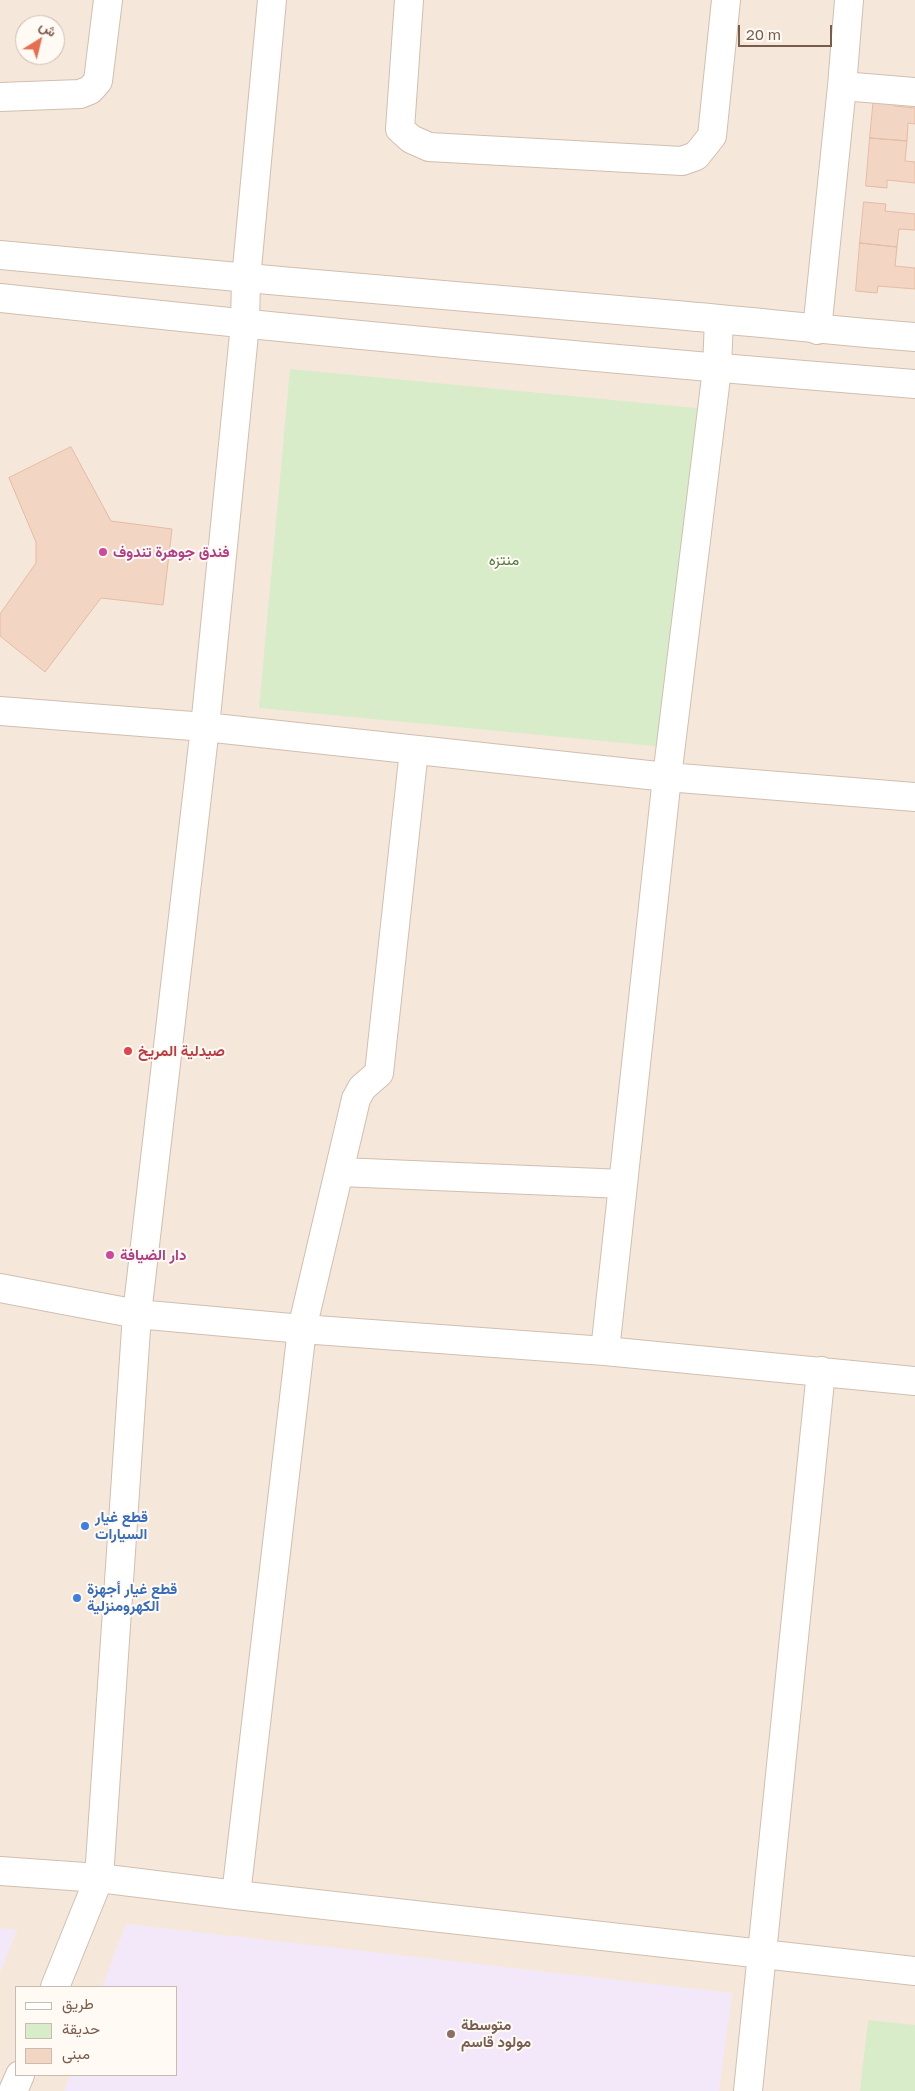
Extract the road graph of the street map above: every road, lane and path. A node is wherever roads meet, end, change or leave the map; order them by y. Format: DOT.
graph roads {
  1 [pos="108,0"];
  2 [pos="272,0"];
  3 [pos="409,0"];
  4 [pos="726,0"];
  5 [pos="849,0"];
  6 [pos="842,86"];
  7 [pos="915,92"];
  8 [pos="0,97"];
  9 [pos="0,255"];
  10 [pos="246,278"];
  11 [pos="0,298"];
  12 [pos="719,319"];
  13 [pos="245,324"];
  14 [pos="817,330"];
  15 [pos="915,337"];
  16 [pos="717,369"];
  17 [pos="915,384"];
  18 [pos="0,711"];
  19 [pos="205,727"];
  20 [pos="414,750"];
  21 [pos="666,777"];
  22 [pos="915,797"];
  23 [pos="341,1172"];
  24 [pos="622,1184"];
  25 [pos="0,1288"];
  26 [pos="137,1314"];
  27 [pos="302,1329"];
  28 [pos="605,1351"];
  29 [pos="820,1372"];
  30 [pos="915,1381"];
  31 [pos="0,1871"];
  32 [pos="99,1878"];
  33 [pos="236,1895"];
  34 [pos="762,1953"];
  35 [pos="915,1971"];
  36 [pos="55,1986"];
  37 [pos="20,2076"];
  38 [pos="13,2091"];
  39 [pos="748,2091"];
  1 -- 8 [label="street"];
  2 -- 10 [label="street"];
  3 -- 4 [label="street"];
  5 -- 6 [label="street"];
  6 -- 7 [label="street"];
  6 -- 14 [label="street"];
  9 -- 10 [label="street"];
  10 -- 12 [label="street"];
  10 -- 13 [label="street"];
  11 -- 13 [label="street"];
  12 -- 14 [label="street"];
  12 -- 16 [label="street"];
  13 -- 16 [label="street"];
  13 -- 19 [label="street"];
  14 -- 15 [label="street"];
  16 -- 17 [label="street"];
  16 -- 21 [label="street"];
  18 -- 19 [label="street"];
  19 -- 20 [label="street"];
  19 -- 26 [label="street"];
  20 -- 21 [label="street"];
  20 -- 23 [label="street"];
  21 -- 22 [label="street"];
  21 -- 24 [label="street"];
  23 -- 24 [label="street"];
  23 -- 27 [label="street"];
  24 -- 28 [label="street"];
  25 -- 26 [label="street"];
  26 -- 27 [label="street"];
  26 -- 32 [label="street"];
  27 -- 28 [label="street"];
  27 -- 33 [label="street"];
  28 -- 29 [label="street"];
  29 -- 30 [label="street"];
  29 -- 34 [label="street"];
  31 -- 32 [label="street"];
  32 -- 33 [label="street"];
  32 -- 36 [label="street"];
  33 -- 34 [label="street"];
  34 -- 35 [label="street"];
  34 -- 39 [label="street"];
  37 -- 38 [label="street"];
}
